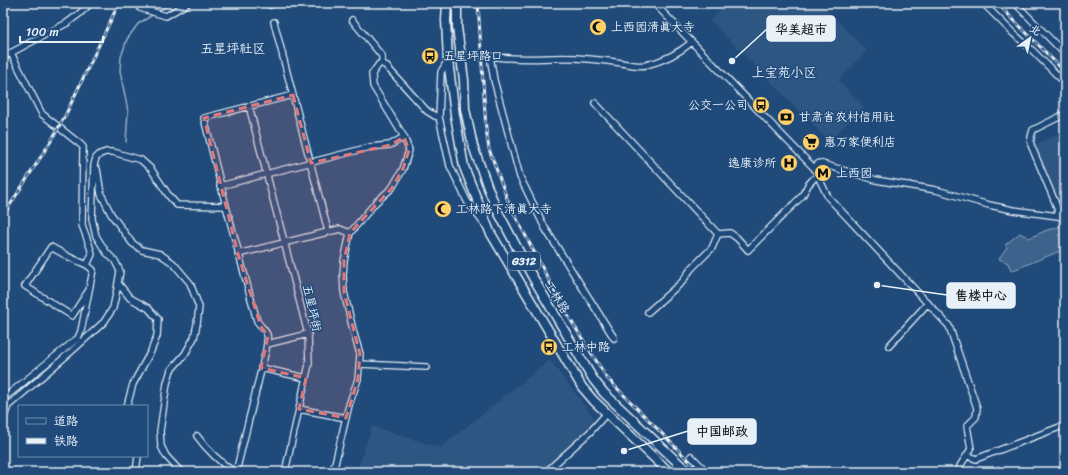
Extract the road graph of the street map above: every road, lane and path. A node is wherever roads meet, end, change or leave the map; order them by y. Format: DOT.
graph roads {
  1 [pos="91,3"];
  2 [pos="142,3"];
  3 [pos="188,3"];
  4 [pos="268,3"];
  5 [pos="277,3"];
  6 [pos="447,3"];
  7 [pos="456,3"];
  8 [pos="654,3"];
  9 [pos="983,3"];
  10 [pos="1015,3"];
  11 [pos="352,20"];
  12 [pos="274,22"];
  13 [pos="692,42"];
  14 [pos="10,53"];
  15 [pos="1065,54"];
  16 [pos="3,57"];
  17 [pos="448,60"];
  18 [pos="382,63"];
  19 [pos="1065,84"];
  20 [pos="293,95"];
  21 [pos="595,103"];
  22 [pos="249,106"];
  23 [pos="1065,114"];
  24 [pos="440,117"];
  25 [pos="404,136"];
  26 [pos="96,158"];
  27 [pos="311,162"];
  28 [pos="814,168"];
  29 [pos="266,174"];
  30 [pos="817,175"];
  31 [pos="220,186"];
  32 [pos="226,206"];
  33 [pos="1062,217"];
  34 [pos="328,231"];
  35 [pos="490,232"];
  36 [pos="350,233"];
  37 [pos="718,234"];
  38 [pos="284,242"];
  39 [pos="238,254"];
  40 [pos="87,265"];
  41 [pos="118,283"];
  42 [pos="89,290"];
  43 [pos="928,303"];
  44 [pos="648,312"];
  45 [pos="308,334"];
  46 [pos="614,338"];
  47 [pos="267,344"];
  48 [pos="889,346"];
  49 [pos="359,364"];
  50 [pos="426,367"];
  51 [pos="261,368"];
  52 [pos="306,378"];
  53 [pos="3,400"];
  54 [pos="127,405"];
  55 [pos="299,409"];
  56 [pos="606,414"];
  57 [pos="346,418"];
  58 [pos="3,420"];
  59 [pos="1065,425"];
  60 [pos="197,436"];
  61 [pos="966,455"];
  62 [pos="691,456"];
  63 [pos="138,457"];
  64 [pos="179,470"];
  65 [pos="136,472"];
  66 [pos="235,472"];
  67 [pos="285,472"];
  68 [pos="333,472"];
  69 [pos="546,472"];
  70 [pos="669,472"];
  71 [pos="688,472"];
  72 [pos="707,472"];
  73 [pos="960,472"];
  1 -- 14 [label="street"];
  2 -- 3 [label="street"];
  4 -- 5 [label="street"];
  6 -- 17 [label="highway, 工林路 / G312"];
  7 -- 71 [label="highway, 工林路 / G312"];
  8 -- 13 [label="street"];
  9 -- 19 [label="street"];
  10 -- 15 [label="street"];
  11 -- 18 [label="street"];
  12 -- 20 [label="street"];
  13 -- 28 [label="street"];
  13 -- 46 [label="street"];
  14 -- 16 [label="street"];
  14 -- 40 [label="street"];
  17 -- 24 [label="street"];
  17 -- 35 [label="highway, 工林路 / G312"];
  18 -- 24 [label="street"];
  18 -- 25 [label="street"];
  20 -- 22 [label="street"];
  20 -- 27 [label="street"];
  21 -- 37 [label="street"];
  22 -- 29 [label="street, 五星坪街"];
  22 -- 31 [label="street"];
  23 -- 33 [label="street"];
  24 -- 35 [label="street"];
  25 -- 27 [label="street"];
  25 -- 36 [label="street"];
  26 -- 32 [label="street"];
  26 -- 41 [label="street"];
  26 -- 64 [label="street"];
  27 -- 29 [label="street"];
  27 -- 34 [label="street"];
  28 -- 30 [label="street"];
  28 -- 33 [label="street"];
  29 -- 31 [label="street"];
  29 -- 38 [label="street, 五星坪街"];
  30 -- 37 [label="street"];
  30 -- 43 [label="street"];
  31 -- 32 [label="street"];
  32 -- 39 [label="street"];
  34 -- 36 [label="street"];
  34 -- 38 [label="street"];
  35 -- 56 [label="highway, 工林路 / G312"];
  36 -- 49 [label="street"];
  37 -- 44 [label="street"];
  38 -- 39 [label="street"];
  38 -- 45 [label="street, 五星坪街"];
  39 -- 47 [label="street"];
  40 -- 42 [label="street"];
  40 -- 42 [label="street"];
  41 -- 54 [label="street"];
  41 -- 58 [label="street"];
  42 -- 53 [label="street"];
  43 -- 48 [label="street"];
  43 -- 61 [label="street"];
  45 -- 47 [label="street"];
  45 -- 52 [label="street, 五星坪街"];
  47 -- 51 [label="street"];
  49 -- 50 [label="street"];
  49 -- 57 [label="street"];
  51 -- 52 [label="street"];
  51 -- 66 [label="street"];
  52 -- 55 [label="street, 五星坪街"];
  55 -- 57 [label="street"];
  55 -- 67 [label="street, 五星坪街"];
  56 -- 69 [label="street"];
  56 -- 70 [label="highway, 工林路 / G312"];
  57 -- 68 [label="street"];
  59 -- 61 [label="street"];
  60 -- 66 [label="street"];
  61 -- 73 [label="street"];
  62 -- 72 [label="street"];
  63 -- 65 [label="street"];
}
